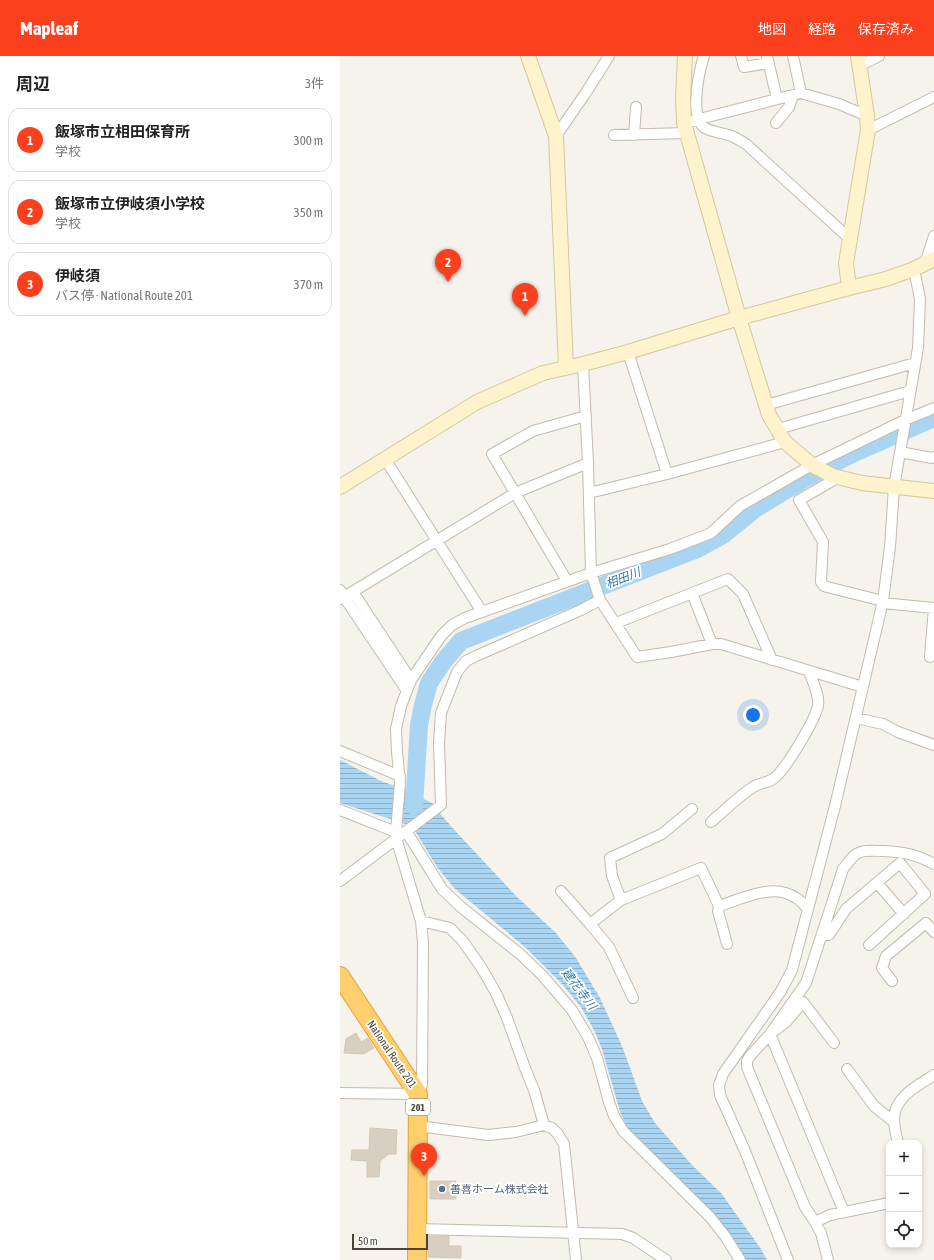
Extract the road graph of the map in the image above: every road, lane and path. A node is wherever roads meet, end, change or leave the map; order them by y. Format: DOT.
graph roads {
  1 [pos="528,56"];
  2 [pos="609,56"];
  3 [pos="685,56"];
  4 [pos="704,56"];
  5 [pos="741,56"];
  6 [pos="793,56"];
  7 [pos="880,56"];
  8 [pos="768,60"];
  9 [pos="858,61"];
  10 [pos="797,94"];
  11 [pos="934,96"];
  12 [pos="777,99"];
  13 [pos="636,107"];
  14 [pos="867,116"];
  15 [pos="699,118"];
  16 [pos="776,123"];
  17 [pos="686,128"];
  18 [pos="868,130"];
  19 [pos="614,135"];
  20 [pos="634,135"];
  21 [pos="556,136"];
  22 [pos="934,236"];
  23 [pos="850,239"];
  24 [pos="924,264"];
  25 [pos="849,288"];
  26 [pos="739,318"];
  27 [pos="628,352"];
  28 [pos="915,362"];
  29 [pos="583,364"];
  30 [pos="566,367"];
  31 [pos="910,391"];
  32 [pos="766,405"];
  33 [pos="934,408"];
  34 [pos="586,416"];
  35 [pos="905,422"];
  36 [pos="778,429"];
  37 [pos="785,442"];
  38 [pos="900,452"];
  39 [pos="934,457"];
  40 [pos="385,459"];
  41 [pos="588,463"];
  42 [pos="813,466"];
  43 [pos="666,474"];
  44 [pos="836,477"];
  45 [pos="340,487"];
  46 [pos="894,487"];
  47 [pos="934,491"];
  48 [pos="515,493"];
  49 [pos="589,493"];
  50 [pos="438,541"];
  51 [pos="591,573"];
  52 [pos="567,581"];
  53 [pos="692,593"];
  54 [pos="344,595"];
  55 [pos="600,600"];
  56 [pos="882,602"];
  57 [pos="934,608"];
  58 [pos="482,612"];
  59 [pos="616,624"];
  60 [pos="712,644"];
  61 [pos="930,657"];
  62 [pos="772,660"];
  63 [pos="809,671"];
  64 [pos="411,680"];
  65 [pos="863,687"];
  66 [pos="407,691"];
  67 [pos="856,718"];
  68 [pos="934,745"];
  69 [pos="340,751"];
  70 [pos="400,780"];
  71 [pos="692,809"];
  72 [pos="340,810"];
  73 [pos="711,822"];
  74 [pos="401,832"];
  75 [pos="934,862"];
  76 [pos="340,881"];
  77 [pos="877,883"];
  78 [pos="560,891"];
  79 [pos="621,900"];
  80 [pos="719,906"];
  81 [pos="807,908"];
  82 [pos="904,914"];
  83 [pos="421,921"];
  84 [pos="590,924"];
  85 [pos="934,932"];
  86 [pos="822,935"];
  87 [pos="727,944"];
  88 [pos="869,945"];
  89 [pos="340,976"];
  90 [pos="892,981"];
  91 [pos="633,998"];
  92 [pos="770,1034"];
  93 [pos="834,1043"];
  94 [pos="847,1069"];
  95 [pos="934,1075"];
  96 [pos="340,1093"];
  97 [pos="418,1094"];
  98 [pos="894,1122"];
  99 [pos="544,1125"];
  100 [pos="418,1126"];
  101 [pos="897,1140"];
  102 [pos="886,1204"];
  103 [pos="844,1212"];
  104 [pos="815,1222"];
  105 [pos="418,1229"];
  106 [pos="574,1232"];
  107 [pos="417,1260"];
  108 [pos="576,1260"];
  109 [pos="666,1260"];
  110 [pos="740,1260"];
  111 [pos="788,1260"];
  112 [pos="828,1260"];
  1 -- 21 [label="street"];
  2 -- 21 [label="street"];
  3 -- 17 [label="street"];
  4 -- 15 [label="street"];
  5 -- 8 [label="street"];
  6 -- 10 [label="street"];
  7 -- 9 [label="street"];
  8 -- 12 [label="street"];
  9 -- 14 [label="street"];
  10 -- 12 [label="street"];
  10 -- 14 [label="street"];
  10 -- 16 [label="street"];
  11 -- 18 [label="street"];
  12 -- 15 [label="street"];
  13 -- 20 [label="street"];
  14 -- 18 [label="street"];
  15 -- 17 [label="street"];
  15 -- 23 [label="street"];
  17 -- 20 [label="street"];
  17 -- 26 [label="street"];
  18 -- 23 [label="street"];
  19 -- 20 [label="street"];
  21 -- 30 [label="street"];
  22 -- 24 [label="street"];
  23 -- 25 [label="street"];
  24 -- 25 [label="street"];
  24 -- 28 [label="street"];
  25 -- 26 [label="street"];
  26 -- 27 [label="street"];
  26 -- 32 [label="street"];
  27 -- 29 [label="street"];
  27 -- 43 [label="street"];
  28 -- 31 [label="street"];
  28 -- 32 [label="street"];
  29 -- 30 [label="street"];
  29 -- 34 [label="street"];
  30 -- 40 [label="street"];
  31 -- 35 [label="street"];
  31 -- 36 [label="street"];
  32 -- 36 [label="street"];
  33 -- 35 [label="street"];
  34 -- 41 [label="street"];
  34 -- 48 [label="street"];
  35 -- 38 [label="street"];
  35 -- 42 [label="street"];
  36 -- 37 [label="street"];
  37 -- 42 [label="street"];
  37 -- 43 [label="street"];
  38 -- 39 [label="street"];
  38 -- 46 [label="street"];
  40 -- 45 [label="street"];
  40 -- 50 [label="street"];
  41 -- 48 [label="street"];
  41 -- 49 [label="street"];
  42 -- 44 [label="street"];
  42 -- 51 [label="street"];
  43 -- 49 [label="street"];
  44 -- 46 [label="street"];
  44 -- 56 [label="street"];
  46 -- 47 [label="street"];
  46 -- 56 [label="street"];
  48 -- 50 [label="street"];
  48 -- 52 [label="street"];
  49 -- 51 [label="street"];
  50 -- 54 [label="street"];
  50 -- 58 [label="street"];
  51 -- 52 [label="street"];
  51 -- 55 [label="street"];
  52 -- 58 [label="street"];
  53 -- 59 [label="street"];
  53 -- 60 [label="street"];
  53 -- 62 [label="street"];
  54 -- 64 [label="street"];
  54 -- 66 [label="street"];
  55 -- 59 [label="street"];
  55 -- 74 [label="street"];
  56 -- 57 [label="street"];
  56 -- 65 [label="street"];
  57 -- 61 [label="street"];
  58 -- 64 [label="street"];
  59 -- 60 [label="street"];
  60 -- 62 [label="street"];
  62 -- 63 [label="street"];
  63 -- 65 [label="street"];
  63 -- 73 [label="street"];
  64 -- 66 [label="street"];
  65 -- 67 [label="street"];
  66 -- 70 [label="street"];
  67 -- 68 [label="street"];
  67 -- 81 [label="street"];
  69 -- 70 [label="street"];
  70 -- 74 [label="street"];
  71 -- 79 [label="street"];
  72 -- 74 [label="street"];
  74 -- 76 [label="street"];
  74 -- 83 [label="street"];
  74 -- 110 [label="street"];
  75 -- 86 [label="street"];
  77 -- 82 [label="street"];
  77 -- 82 [label="street"];
  77 -- 86 [label="street"];
  78 -- 84 [label="street"];
  79 -- 80 [label="street"];
  79 -- 84 [label="street"];
  80 -- 81 [label="street"];
  80 -- 87 [label="street"];
  81 -- 111 [label="street"];
  82 -- 88 [label="street"];
  83 -- 97 [label="street"];
  83 -- 99 [label="street"];
  84 -- 91 [label="street"];
  85 -- 90 [label="street"];
  86 -- 92 [label="street"];
  89 -- 97 [label="highway, National Route 201 / 201"];
  92 -- 93 [label="street"];
  92 -- 103 [label="street"];
  92 -- 104 [label="street"];
  94 -- 98 [label="street"];
  95 -- 98 [label="street"];
  96 -- 97 [label="street"];
  97 -- 100 [label="highway, National Route 201 / 201"];
  98 -- 101 [label="street"];
  99 -- 100 [label="street"];
  99 -- 106 [label="street"];
  100 -- 105 [label="highway, National Route 201 / 201"];
  102 -- 103 [label="street"];
  103 -- 104 [label="street"];
  104 -- 112 [label="street"];
  105 -- 106 [label="street"];
  105 -- 107 [label="highway, National Route 201 / 201"];
  106 -- 108 [label="street"];
  106 -- 109 [label="street"];
}
